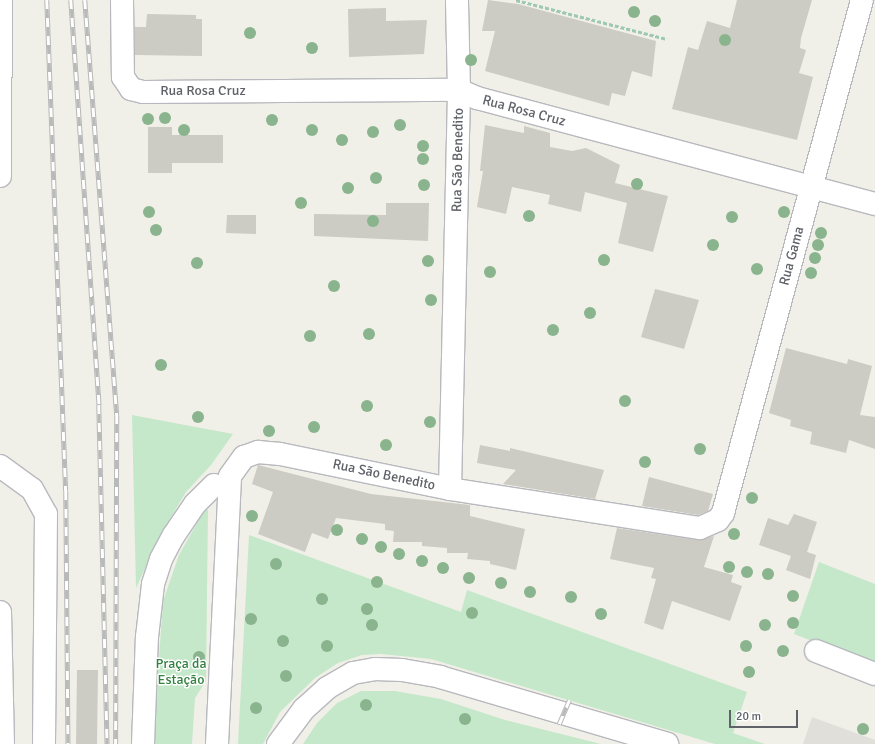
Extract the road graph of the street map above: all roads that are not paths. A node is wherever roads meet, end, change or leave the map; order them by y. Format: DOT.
graph roads {
  1 [pos="1,0"];
  2 [pos="122,0"];
  3 [pos="457,0"];
  4 [pos="862,0"];
  5 [pos="0,86"];
  6 [pos="459,90"];
  7 [pos="0,176"];
  8 [pos="811,188"];
  9 [pos="875,204"];
  10 [pos="0,466"];
  11 [pos="214,485"];
  12 [pos="450,489"];
  13 [pos="0,612"];
  14 [pos="816,651"];
  15 [pos="875,674"];
  16 [pos="2,711"];
  17 [pos="44,743"];
  18 [pos="3,744"];
  19 [pos="143,744"];
  20 [pos="217,744"];
  21 [pos="278,744"];
  22 [pos="667,744"];
  1 -- 5 [label="street"];
  2 -- 6 [label="street, Rua Rosa Cruz"];
  3 -- 6 [label="street, Rua São Benedito"];
  4 -- 8 [label="street, Rua Gama"];
  5 -- 7 [label="street"];
  6 -- 8 [label="street, Rua Rosa Cruz"];
  6 -- 12 [label="street, Rua São Benedito"];
  8 -- 9 [label="street, Rua Rosa Cruz"];
  8 -- 12 [label="street, Rua Gama"];
  10 -- 17 [label="street"];
  11 -- 19 [label="street"];
  12 -- 20 [label="street, Rua São Benedito"];
  13 -- 16 [label="street"];
  14 -- 15 [label="street"];
  16 -- 18 [label="street"];
  21 -- 22 [label="street"];
}
